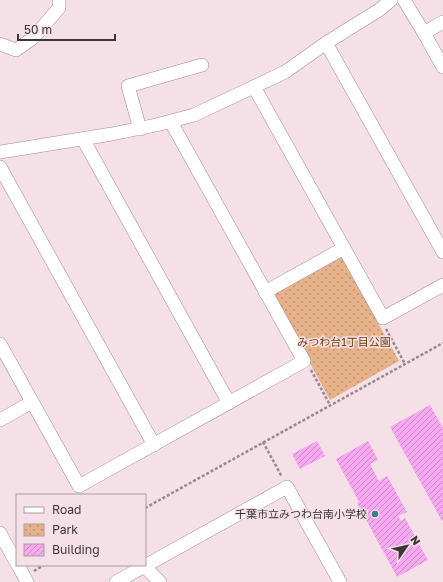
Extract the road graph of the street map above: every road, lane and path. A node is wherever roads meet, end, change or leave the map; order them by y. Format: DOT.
graph roads {
  1 [pos="59,0"];
  2 [pos="391,0"];
  3 [pos="404,0"];
  4 [pos="443,22"];
  5 [pos="424,33"];
  6 [pos="326,42"];
  7 [pos="0,44"];
  8 [pos="202,65"];
  9 [pos="443,67"];
  10 [pos="254,87"];
  11 [pos="171,122"];
  12 [pos="140,129"];
  13 [pos="83,139"];
  14 [pos="0,152"];
  15 [pos="0,167"];
  16 [pos="344,248"];
  17 [pos="443,252"];
  18 [pos="443,285"];
  19 [pos="265,292"];
  20 [pos="383,318"];
  21 [pos="443,343"];
  22 [pos="0,344"];
  23 [pos="304,360"];
  24 [pos="405,364"];
  25 [pos="32,402"];
  26 [pos="229,403"];
  27 [pos="330,405"];
  28 [pos="0,420"];
  29 [pos="263,442"];
  30 [pos="154,445"];
  31 [pos="287,486"];
  32 [pos="146,507"];
  33 [pos="0,533"];
  34 [pos="16,562"];
  35 [pos="146,565"];
  36 [pos="18,566"];
  37 [pos="145,566"];
  38 [pos="23,580"];
  39 [pos="116,582"];
  40 [pos="160,582"];
  41 [pos="339,582"];
  1 -- 7 [label="street"];
  2 -- 6 [label="street"];
  3 -- 5 [label="street"];
  4 -- 5 [label="street"];
  5 -- 9 [label="street"];
  6 -- 10 [label="street"];
  6 -- 17 [label="street"];
  8 -- 12 [label="street"];
  10 -- 11 [label="street"];
  10 -- 16 [label="street"];
  11 -- 12 [label="street"];
  11 -- 19 [label="street"];
  12 -- 13 [label="street"];
  13 -- 14 [label="street"];
  13 -- 26 [label="street"];
  15 -- 30 [label="street"];
  16 -- 19 [label="street"];
  16 -- 20 [label="street"];
  18 -- 20 [label="street"];
  19 -- 23 [label="street"];
  20 -- 24 [label="path"];
  21 -- 24 [label="path"];
  22 -- 25 [label="street"];
  23 -- 26 [label="street"];
  23 -- 27 [label="path"];
  24 -- 27 [label="path"];
  25 -- 28 [label="street"];
  25 -- 30 [label="street"];
  26 -- 30 [label="street"];
  27 -- 29 [label="path"];
  29 -- 31 [label="path"];
  29 -- 32 [label="path"];
  31 -- 35 [label="street"];
  31 -- 41 [label="street"];
  33 -- 34 [label="street"];
  36 -- 38 [label="street"];
  37 -- 39 [label="street"];
  37 -- 40 [label="street"];
}
